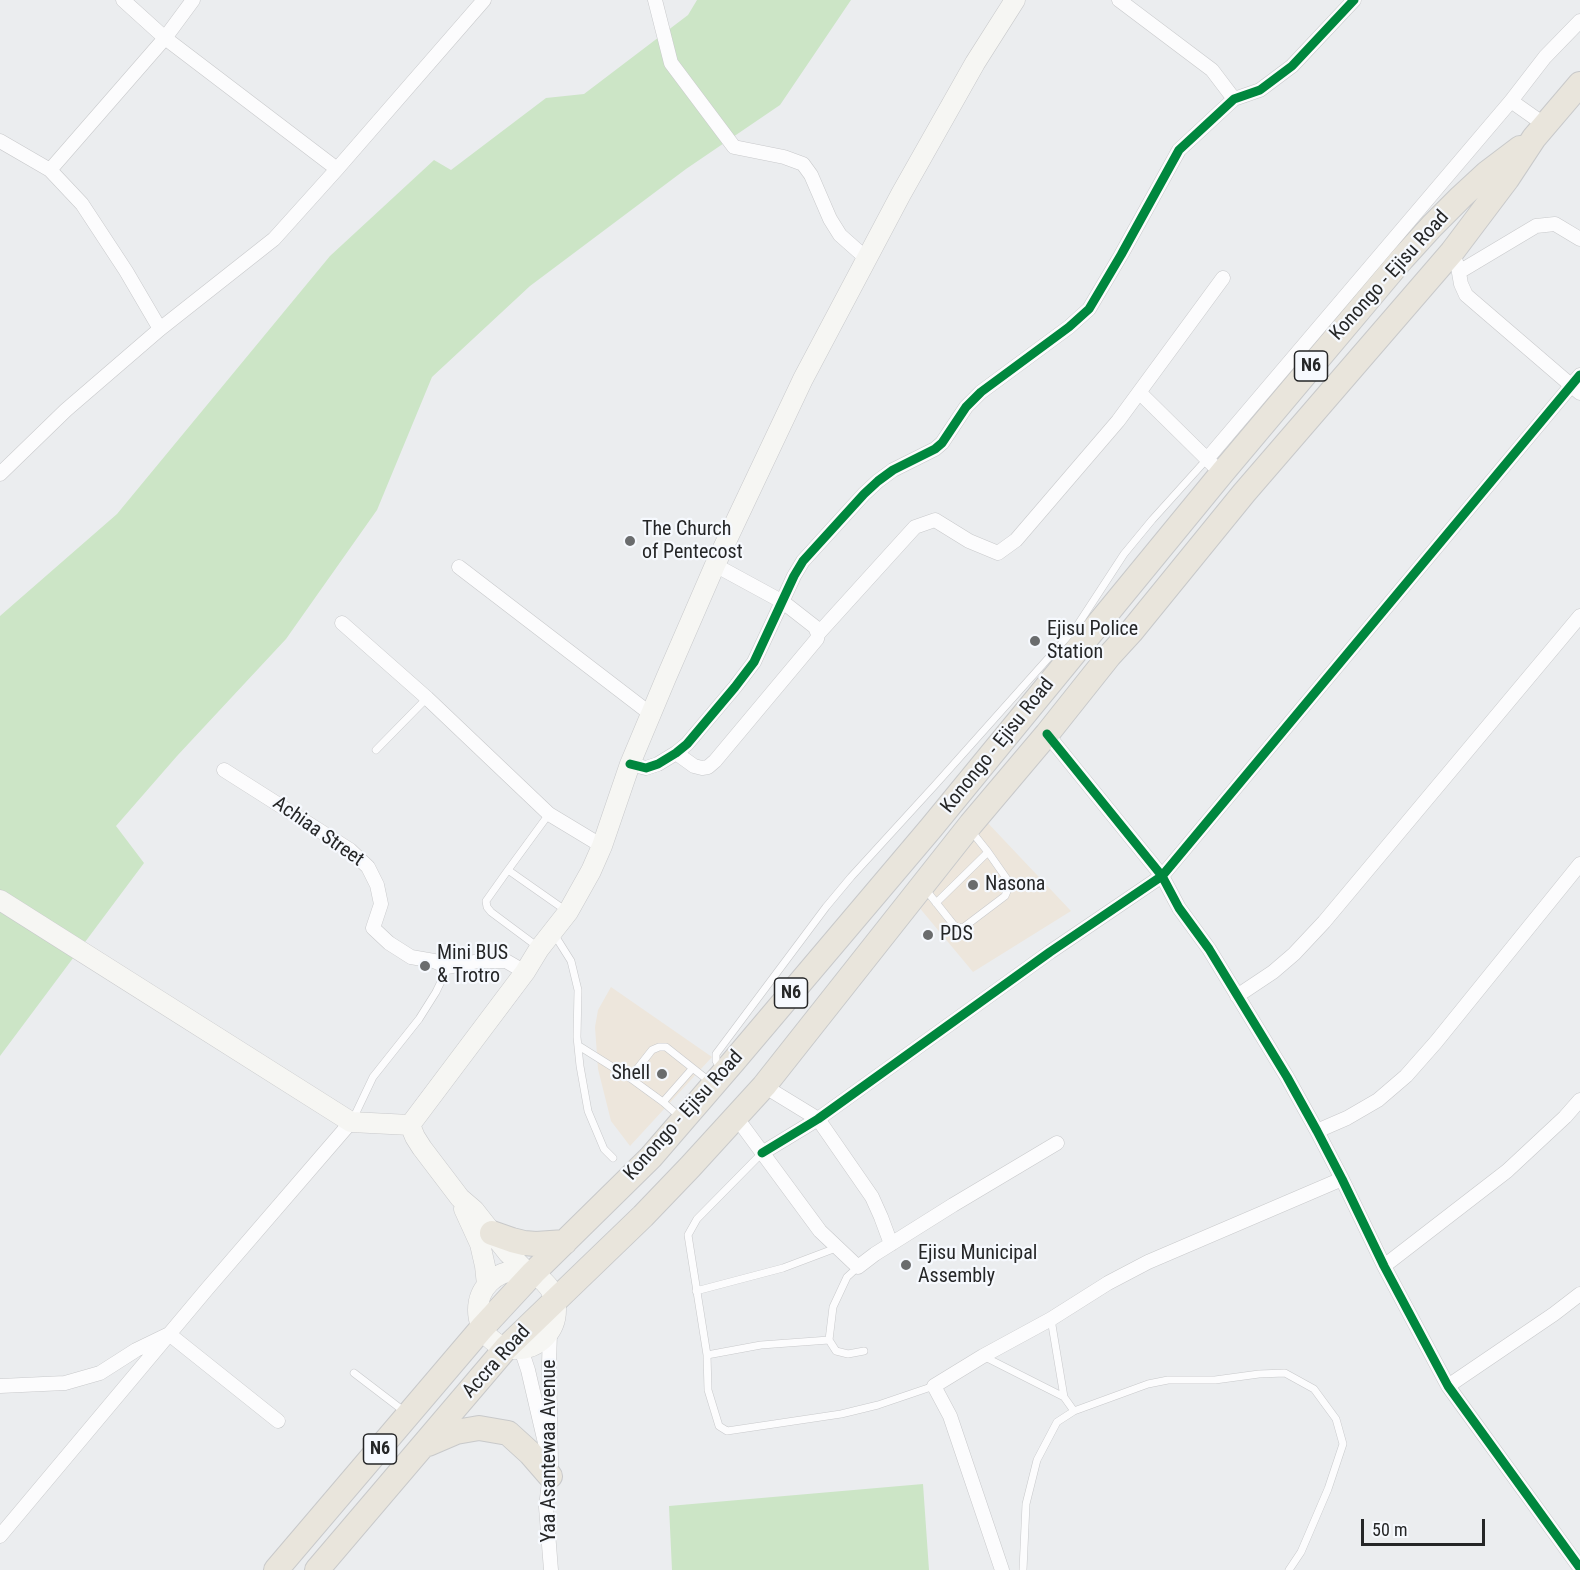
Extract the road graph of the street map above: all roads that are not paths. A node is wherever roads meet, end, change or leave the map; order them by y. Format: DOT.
graph roads {
  1 [pos="123,0"];
  2 [pos="193,0"];
  3 [pos="484,0"];
  4 [pos="655,0"];
  5 [pos="1015,0"];
  6 [pos="1119,0"];
  7 [pos="1354,0"];
  8 [pos="1580,21"];
  9 [pos="165,38"];
  10 [pos="1580,84"];
  11 [pos="1234,99"];
  12 [pos="1511,101"];
  13 [pos="1539,131"];
  14 [pos="0,141"];
  15 [pos="338,169"];
  16 [pos="50,170"];
  17 [pos="1580,239"];
  18 [pos="867,259"];
  19 [pos="1455,262"];
  20 [pos="1223,278"];
  21 [pos="160,329"];
  22 [pos="1577,385"];
  23 [pos="1140,393"];
  24 [pos="1214,466"];
  25 [pos="0,474"];
  26 [pos="716,565"];
  27 [pos="459,567"];
  28 [pos="783,602"];
  29 [pos="1580,616"];
  30 [pos="342,623"];
  31 [pos="818,634"];
  32 [pos="428,698"];
  33 [pos="652,715"];
  34 [pos="1047,734"];
  35 [pos="376,750"];
  36 [pos="676,753"];
  37 [pos="630,764"];
  38 [pos="224,770"];
  39 [pos="549,814"];
  40 [pos="968,828"];
  41 [pos="602,846"];
  42 [pos="988,852"];
  43 [pos="1580,864"];
  44 [pos="508,870"];
  45 [pos="1162,876"];
  46 [pos="929,894"];
  47 [pos="0,900"];
  48 [pos="568,912"];
  49 [pos="553,932"];
  50 [pos="539,949"];
  51 [pos="448,967"];
  52 [pos="525,972"];
  53 [pos="1237,996"];
  54 [pos="579,1046"];
  55 [pos="692,1069"];
  56 [pos="630,1078"];
  57 [pos="719,1079"];
  58 [pos="764,1086"];
  59 [pos="1580,1100"];
  60 [pos="663,1102"];
  61 [pos="736,1117"];
  62 [pos="818,1119"];
  63 [pos="682,1120"];
  64 [pos="351,1122"];
  65 [pos="410,1125"];
  66 [pos="1317,1131"];
  67 [pos="1057,1143"];
  68 [pos="762,1153"];
  69 [pos="613,1158"];
  70 [pos="690,1167"];
  71 [pos="1342,1179"];
  72 [pos="460,1198"];
  73 [pos="492,1233"];
  74 [pos="565,1242"];
  75 [pos="891,1244"];
  76 [pos="836,1248"];
  77 [pos="1384,1266"];
  78 [pos="858,1267"];
  79 [pos="529,1272"];
  80 [pos="487,1285"];
  81 [pos="696,1291"];
  82 [pos="1580,1294"];
  83 [pos="556,1299"];
  84 [pos="1051,1319"];
  85 [pos="482,1328"];
  86 [pos="550,1332"];
  87 [pos="169,1334"];
  88 [pos="829,1340"];
  89 [pos="514,1348"];
  90 [pos="864,1351"];
  91 [pos="707,1355"];
  92 [pos="983,1356"];
  93 [pos="354,1373"];
  94 [pos="0,1386"];
  95 [pos="934,1386"];
  96 [pos="1448,1386"];
  97 [pos="1064,1397"];
  98 [pos="1074,1411"];
  99 [pos="409,1415"];
  100 [pos="278,1421"];
  101 [pos="423,1446"];
  102 [pos="551,1471"];
  103 [pos="0,1536"];
  104 [pos="1580,1568"];
  105 [pos="276,1570"];
  106 [pos="317,1570"];
  107 [pos="551,1570"];
  108 [pos="1002,1570"];
  109 [pos="1023,1570"];
  110 [pos="1289,1570"];
  1 -- 9 [label="street"];
  2 -- 9 [label="street"];
  3 -- 15 [label="street"];
  4 -- 18 [label="street"];
  5 -- 18 [label="main road"];
  6 -- 11 [label="street"];
  7 -- 11 [label="street"];
  8 -- 12 [label="street"];
  9 -- 15 [label="street"];
  9 -- 16 [label="street"];
  10 -- 13 [label="highway, Konongo - Ejisu Road / N6"];
  11 -- 28 [label="street"];
  12 -- 13 [label="street"];
  12 -- 24 [label="street"];
  13 -- 19 [label="highway, Konongo - Ejisu Road / N6"];
  13 -- 24 [label="highway, Konongo - Ejisu Road / N6"];
  14 -- 16 [label="street"];
  15 -- 21 [label="street"];
  16 -- 21 [label="street"];
  17 -- 19 [label="street"];
  18 -- 26 [label="main road"];
  19 -- 22 [label="street"];
  19 -- 34 [label="highway, Konongo - Ejisu Road / N6"];
  20 -- 23 [label="street"];
  21 -- 25 [label="street"];
  22 -- 45 [label="street"];
  23 -- 24 [label="street"];
  23 -- 31 [label="street"];
  24 -- 57 [label="highway, Konongo - Ejisu Road / N6"];
  26 -- 28 [label="street"];
  26 -- 33 [label="main road"];
  27 -- 33 [label="street"];
  28 -- 31 [label="street"];
  28 -- 36 [label="street"];
  29 -- 53 [label="street"];
  30 -- 32 [label="street"];
  31 -- 36 [label="street"];
  32 -- 35 [label="lane"];
  32 -- 39 [label="street"];
  33 -- 37 [label="main road"];
  34 -- 40 [label="highway, Konongo - Ejisu Road / N6"];
  34 -- 45 [label="street"];
  36 -- 37 [label="street"];
  37 -- 41 [label="main road"];
  38 -- 51 [label="street, Achiaa Street"];
  39 -- 41 [label="street"];
  39 -- 44 [label="lane"];
  40 -- 42 [label="lane"];
  40 -- 46 [label="highway, Konongo - Ejisu Road / N6"];
  41 -- 48 [label="main road"];
  42 -- 46 [label="lane"];
  42 -- 46 [label="lane"];
  43 -- 66 [label="street"];
  44 -- 48 [label="lane"];
  44 -- 50 [label="lane"];
  45 -- 53 [label="street"];
  45 -- 62 [label="street"];
  46 -- 58 [label="highway, Konongo - Ejisu Road / N6"];
  47 -- 64 [label="main road"];
  48 -- 49 [label="main road"];
  49 -- 50 [label="main road"];
  49 -- 54 [label="lane"];
  50 -- 52 [label="main road"];
  51 -- 52 [label="street, Achiaa Street"];
  51 -- 64 [label="lane"];
  52 -- 65 [label="main road"];
  53 -- 66 [label="street"];
  54 -- 56 [label="lane"];
  54 -- 69 [label="lane"];
  55 -- 56 [label="lane"];
  55 -- 57 [label="lane"];
  55 -- 60 [label="lane"];
  56 -- 60 [label="lane"];
  57 -- 63 [label="highway, Konongo - Ejisu Road / N6"];
  58 -- 61 [label="highway, Konongo - Ejisu Road / N6"];
  58 -- 62 [label="street"];
  59 -- 77 [label="street"];
  60 -- 63 [label="lane"];
  61 -- 68 [label="street"];
  61 -- 70 [label="highway, Konongo - Ejisu Road / N6"];
  62 -- 68 [label="street"];
  62 -- 75 [label="street"];
  63 -- 74 [label="highway, Konongo - Ejisu Road / N6"];
  64 -- 65 [label="main road"];
  64 -- 87 [label="street"];
  65 -- 72 [label="main road"];
  66 -- 71 [label="street"];
  67 -- 75 [label="street"];
  68 -- 76 [label="street"];
  68 -- 81 [label="lane"];
  70 -- 83 [label="highway, Accra Road / N6"];
  71 -- 77 [label="street"];
  71 -- 84 [label="street"];
  72 -- 73 [label="main road"];
  72 -- 80 [label="main road"];
  73 -- 74 [label="highway"];
  73 -- 79 [label="main road"];
  74 -- 79 [label="highway, Konongo - Ejisu Road / N6"];
  75 -- 78 [label="street"];
  76 -- 78 [label="street"];
  76 -- 81 [label="lane"];
  77 -- 96 [label="street"];
  78 -- 88 [label="lane"];
  79 -- 80 [label="main road"];
  79 -- 83 [label="main road"];
  79 -- 85 [label="highway, Konongo - Ejisu Road / N6"];
  80 -- 85 [label="main road"];
  81 -- 91 [label="lane"];
  82 -- 96 [label="street"];
  83 -- 86 [label="main road"];
  83 -- 89 [label="highway, Accra Road / N6"];
  84 -- 92 [label="street"];
  84 -- 97 [label="lane"];
  85 -- 89 [label="main road"];
  85 -- 99 [label="highway, Konongo - Ejisu Road / N6"];
  86 -- 89 [label="main road"];
  86 -- 102 [label="street, Yaa Asantewaa Avenue"];
  87 -- 94 [label="street"];
  87 -- 100 [label="street"];
  87 -- 103 [label="street"];
  88 -- 90 [label="lane"];
  88 -- 91 [label="lane"];
  89 -- 101 [label="highway, Accra Road / N6"];
  89 -- 102 [label="street"];
  91 -- 95 [label="lane"];
  92 -- 95 [label="street"];
  92 -- 97 [label="lane"];
  93 -- 99 [label="lane"];
  95 -- 108 [label="street"];
  96 -- 104 [label="street"];
  97 -- 98 [label="lane"];
  98 -- 109 [label="lane"];
  98 -- 110 [label="lane"];
  99 -- 105 [label="highway, Konongo - Ejisu Road / N6"];
  101 -- 102 [label="highway"];
  101 -- 106 [label="highway, Accra Road / N6"];
  102 -- 107 [label="street, Yaa Asantewaa Avenue"];
}
